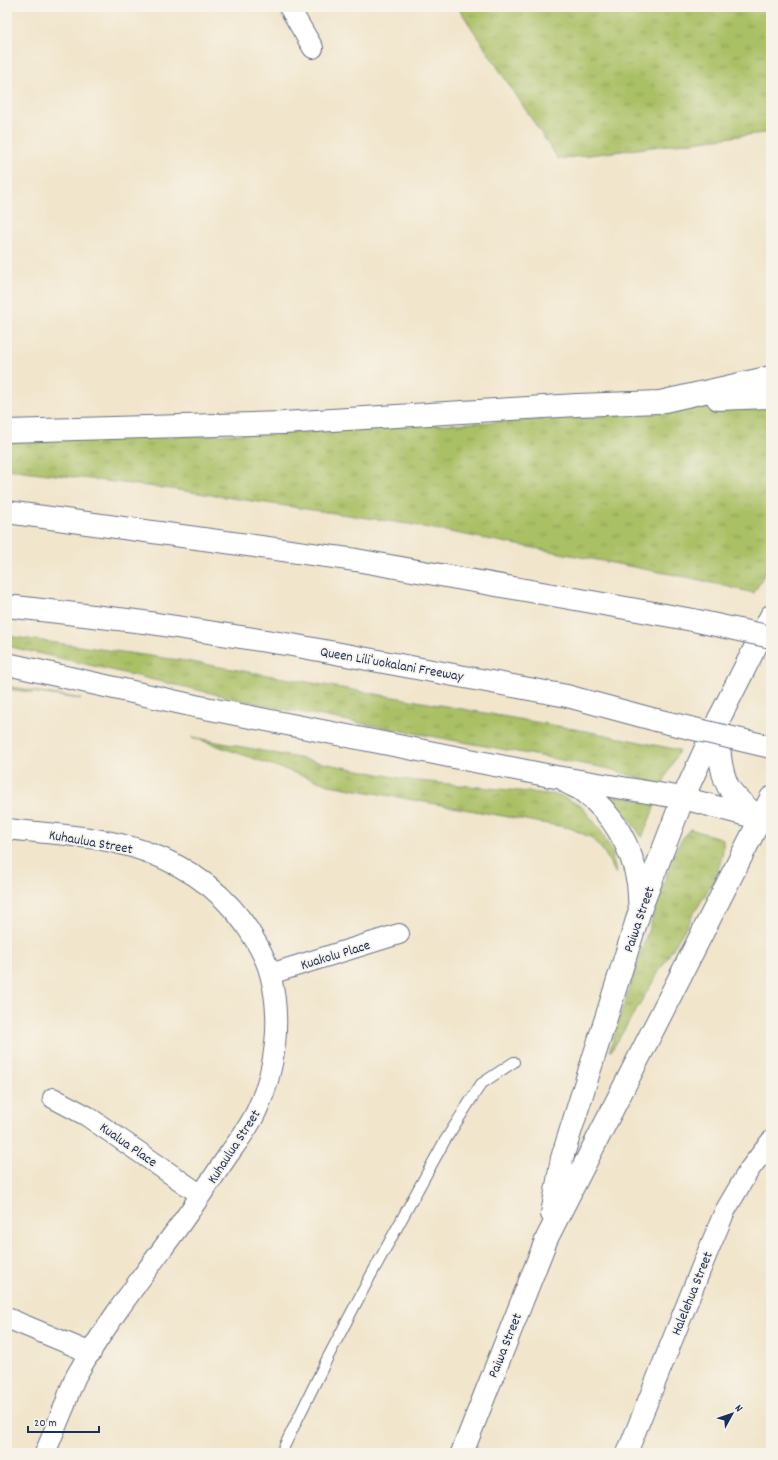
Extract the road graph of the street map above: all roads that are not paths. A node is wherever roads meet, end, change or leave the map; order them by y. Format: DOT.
graph roads {
  1 [pos="289,7"];
  2 [pos="313,48"];
  3 [pos="771,377"];
  4 [pos="771,397"];
  5 [pos="660,402"];
  6 [pos="7,431"];
  7 [pos="7,512"];
  8 [pos="7,606"];
  9 [pos="771,616"];
  10 [pos="771,637"];
  11 [pos="7,664"];
  12 [pos="719,719"];
  13 [pos="771,747"];
  14 [pos="556,777"];
  15 [pos="683,798"];
  16 [pos="771,798"];
  17 [pos="766,820"];
  18 [pos="7,829"];
  19 [pos="640,910"];
  20 [pos="399,934"];
  21 [pos="270,974"];
  22 [pos="514,1062"];
  23 [pos="54,1098"];
  24 [pos="771,1141"];
  25 [pos="202,1195"];
  26 [pos="547,1238"];
  27 [pos="7,1318"];
  28 [pos="91,1353"];
  29 [pos="45,1453"];
  30 [pos="281,1453"];
  31 [pos="462,1453"];
  32 [pos="627,1453"];
  1 -- 2 [label="street"];
  3 -- 5 [label="main road"];
  4 -- 5 [label="main road"];
  5 -- 6 [label="main road"];
  7 -- 10 [label="main road, bridge"];
  8 -- 13 [label="main road, Queen Liliʻuokalani Freeway, bridge"];
  9 -- 12 [label="main road, Paiwa Street"];
  11 -- 14 [label="main road"];
  12 -- 15 [label="main road, Paiwa Street"];
  12 -- 17 [label="main road"];
  14 -- 15 [label="main road"];
  14 -- 19 [label="main road"];
  15 -- 17 [label="main road"];
  15 -- 19 [label="main road, Paiwa Street"];
  16 -- 17 [label="main road, Paiwa Street"];
  17 -- 26 [label="main road, Paiwa Street"];
  18 -- 21 [label="street, Kuhaulua Street"];
  19 -- 26 [label="main road, Paiwa Street"];
  20 -- 21 [label="street, Kuakolu Place"];
  21 -- 25 [label="street, Kuhaulua Street"];
  22 -- 30 [label="lane"];
  23 -- 25 [label="street, Kualua Place"];
  24 -- 32 [label="street, Halelehua Street"];
  25 -- 28 [label="street, Kuhaulua Street"];
  26 -- 31 [label="main road, Paiwa Street"];
  27 -- 28 [label="street"];
  28 -- 29 [label="street, Kuhaulua Street"];
}
